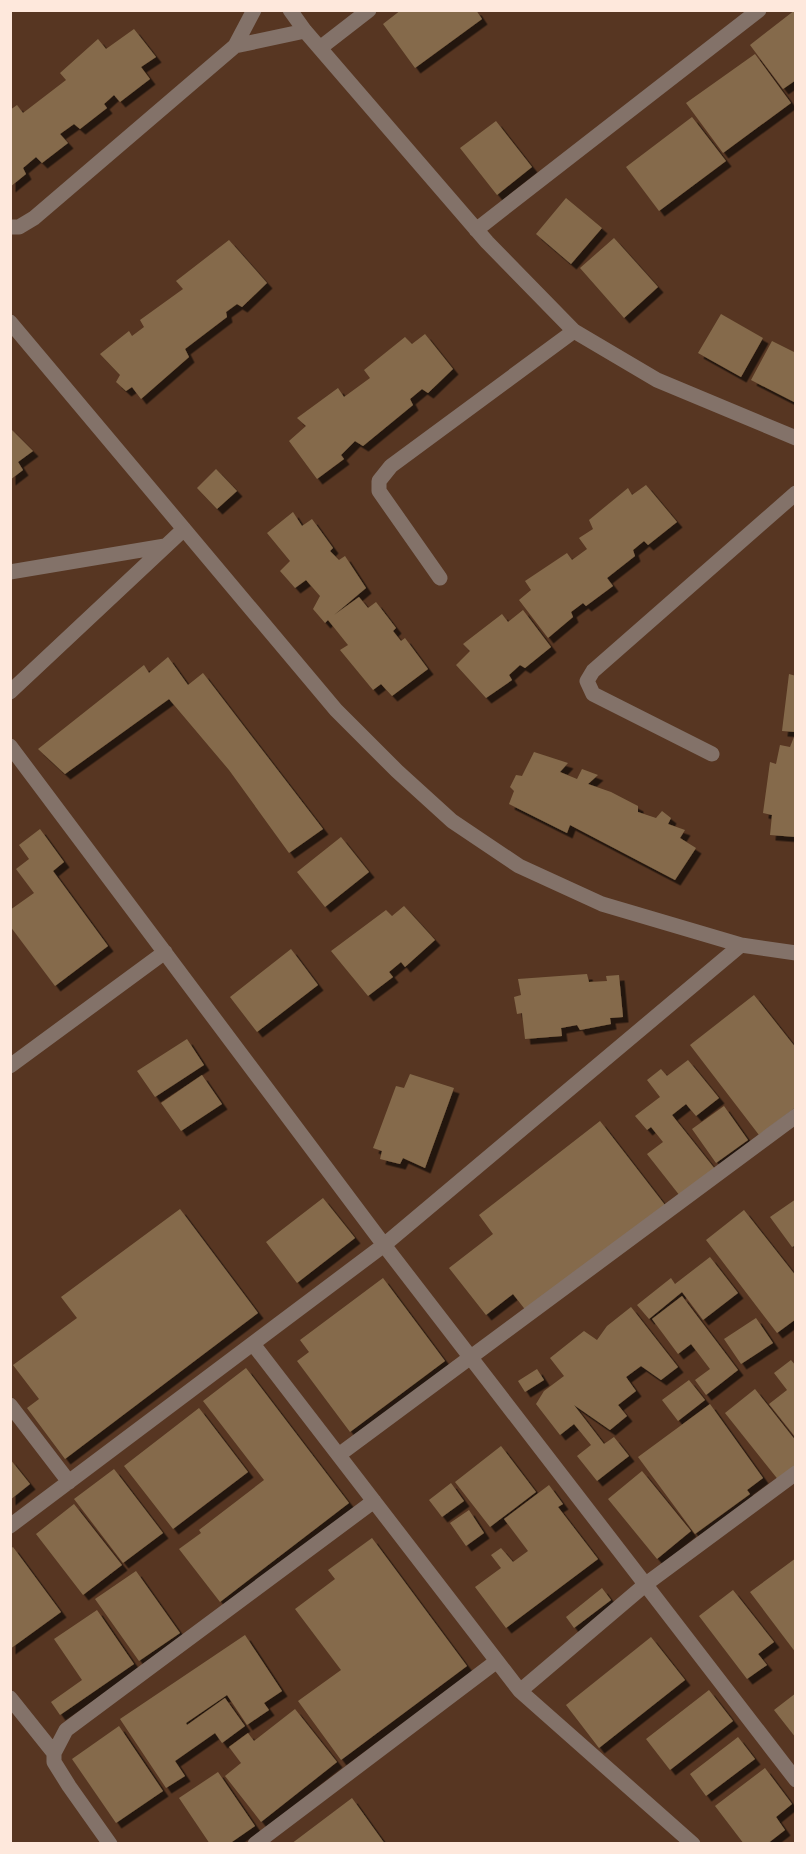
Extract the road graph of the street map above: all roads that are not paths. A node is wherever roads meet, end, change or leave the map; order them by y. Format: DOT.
graph roads {
  1 [pos="254,10"];
  2 [pos="290,10"];
  3 [pos="369,10"];
  4 [pos="759,10"];
  5 [pos="305,31"];
  6 [pos="235,46"];
  7 [pos="320,48"];
  8 [pos="10,227"];
  9 [pos="476,230"];
  10 [pos="10,322"];
  11 [pos="574,331"];
  12 [pos="795,438"];
  13 [pos="795,493"];
  14 [pos="184,529"];
  15 [pos="165,546"];
  16 [pos="10,572"];
  17 [pos="440,578"];
  18 [pos="10,692"];
  19 [pos="10,746"];
  20 [pos="712,754"];
  21 [pos="741,945"];
  22 [pos="165,952"];
  23 [pos="795,953"];
  24 [pos="10,1066"];
  25 [pos="795,1116"];
  26 [pos="384,1245"];
  27 [pos="253,1344"];
  28 [pos="472,1357"];
  29 [pos="10,1405"];
  30 [pos="340,1454"];
  31 [pos="795,1473"];
  32 [pos="69,1482"];
  33 [pos="374,1501"];
  34 [pos="10,1526"];
  35 [pos="646,1584"];
  36 [pos="497,1661"];
  37 [pos="520,1691"];
  38 [pos="10,1698"];
  39 [pos="54,1753"];
  40 [pos="795,1780"];
  41 [pos="110,1844"];
  42 [pos="255,1844"];
  43 [pos="693,1844"];
  1 -- 6 [label="street"];
  2 -- 5 [label="street"];
  3 -- 7 [label="street"];
  4 -- 9 [label="street"];
  5 -- 6 [label="street"];
  5 -- 7 [label="street"];
  6 -- 8 [label="street"];
  7 -- 9 [label="street"];
  9 -- 11 [label="street"];
  10 -- 14 [label="street"];
  11 -- 12 [label="street"];
  11 -- 17 [label="street"];
  13 -- 20 [label="street"];
  14 -- 15 [label="street"];
  14 -- 21 [label="street"];
  15 -- 16 [label="street"];
  15 -- 18 [label="street"];
  19 -- 22 [label="street"];
  21 -- 23 [label="street"];
  21 -- 26 [label="street"];
  22 -- 24 [label="street"];
  22 -- 26 [label="street"];
  25 -- 28 [label="street"];
  26 -- 27 [label="street"];
  26 -- 28 [label="street"];
  27 -- 30 [label="street"];
  27 -- 32 [label="street"];
  28 -- 30 [label="street"];
  28 -- 35 [label="street"];
  29 -- 32 [label="street"];
  30 -- 33 [label="street"];
  31 -- 35 [label="street"];
  32 -- 34 [label="street"];
  33 -- 36 [label="street"];
  33 -- 39 [label="street"];
  35 -- 37 [label="street"];
  35 -- 40 [label="street"];
  36 -- 37 [label="street"];
  36 -- 42 [label="street"];
  37 -- 43 [label="street"];
  38 -- 39 [label="street"];
  39 -- 41 [label="street"];
}
